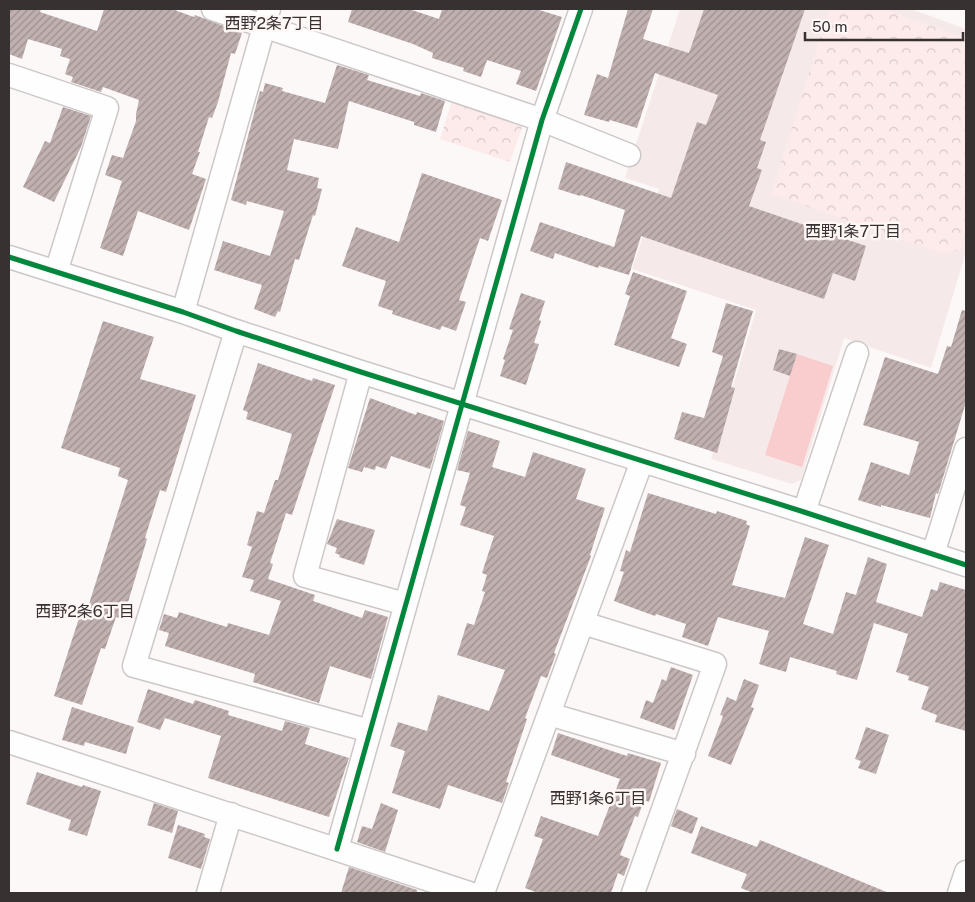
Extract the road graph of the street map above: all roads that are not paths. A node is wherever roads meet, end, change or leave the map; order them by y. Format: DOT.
graph roads {
  1 [pos="213,9"];
  2 [pos="581,9"];
  3 [pos="266,17"];
  4 [pos="9,75"];
  5 [pos="542,120"];
  6 [pos="629,155"];
  7 [pos="9,257"];
  8 [pos="56,272"];
  9 [pos="183,312"];
  10 [pos="236,331"];
  11 [pos="856,353"];
  12 [pos="361,372"];
  13 [pos="461,404"];
  14 [pos="966,449"];
  15 [pos="642,461"];
  16 [pos="804,512"];
  17 [pos="933,554"];
  18 [pos="966,565"];
  19 [pos="406,604"];
  20 [pos="583,622"];
  21 [pos="549,714"];
  22 [pos="370,731"];
  23 [pos="9,742"];
  24 [pos="684,754"];
  25 [pos="232,814"];
  26 [pos="337,849"];
  27 [pos="966,872"];
  28 [pos="208,893"];
  29 [pos="469,893"];
  30 [pos="483,893"];
  31 [pos="633,893"];
  32 [pos="958,893"];
  1 -- 3 [label="street"];
  2 -- 5 [label="street"];
  3 -- 5 [label="street"];
  3 -- 9 [label="street"];
  4 -- 8 [label="street"];
  5 -- 6 [label="street"];
  5 -- 13 [label="street"];
  7 -- 8 [label="street"];
  8 -- 9 [label="street"];
  9 -- 10 [label="street"];
  10 -- 12 [label="street"];
  10 -- 22 [label="street"];
  11 -- 16 [label="street"];
  12 -- 13 [label="street"];
  12 -- 19 [label="street"];
  13 -- 15 [label="street"];
  13 -- 19 [label="street"];
  14 -- 17 [label="street"];
  15 -- 16 [label="street"];
  15 -- 20 [label="street"];
  16 -- 17 [label="street"];
  17 -- 18 [label="street"];
  19 -- 22 [label="street"];
  20 -- 21 [label="street"];
  20 -- 24 [label="street"];
  21 -- 24 [label="street"];
  21 -- 30 [label="street"];
  22 -- 26 [label="street"];
  23 -- 25 [label="street"];
  24 -- 31 [label="street"];
  25 -- 26 [label="street"];
  25 -- 28 [label="street"];
  26 -- 29 [label="street"];
  27 -- 32 [label="street"];
}
